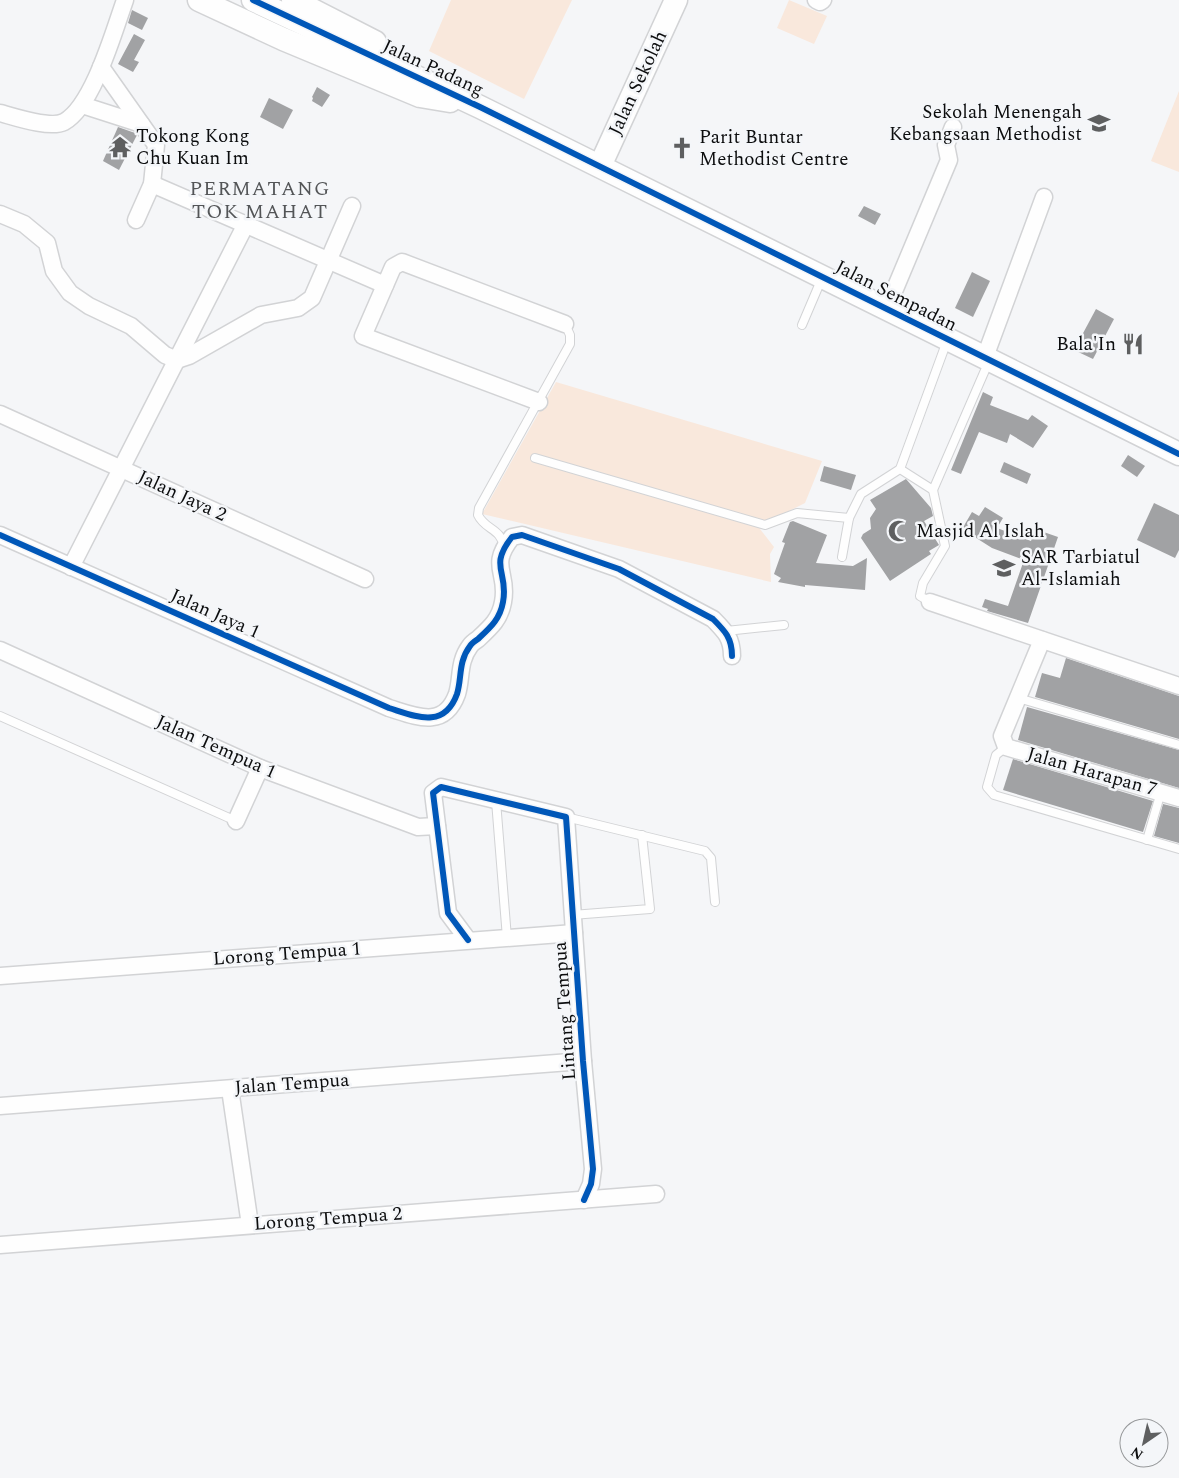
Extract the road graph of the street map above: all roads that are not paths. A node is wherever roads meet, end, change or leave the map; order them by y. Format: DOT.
graph roads {
  1 [pos="126,0"];
  2 [pos="199,0"];
  3 [pos="252,0"];
  4 [pos="293,0"];
  5 [pos="676,0"];
  6 [pos="816,0"];
  7 [pos="822,0"];
  8 [pos="101,67"];
  9 [pos="82,105"];
  10 [pos="480,107"];
  11 [pos="0,113"];
  12 [pos="141,124"];
  13 [pos="953,127"];
  14 [pos="600,166"];
  15 [pos="152,184"];
  16 [pos="1044,197"];
  17 [pos="352,206"];
  18 [pos="0,214"];
  19 [pos="136,220"];
  20 [pos="245,226"];
  21 [pos="328,262"];
  22 [pos="823,276"];
  23 [pos="385,285"];
  24 [pos="886,308"];
  25 [pos="565,324"];
  26 [pos="802,325"];
  27 [pos="948,338"];
  28 [pos="987,358"];
  29 [pos="177,360"];
  30 [pos="539,402"];
  31 [pos="0,414"];
  32 [pos="1179,454"];
  33 [pos="535,458"];
  34 [pos="121,468"];
  35 [pos="900,469"];
  36 [pos="933,490"];
  37 [pos="849,518"];
  38 [pos="0,535"];
  39 [pos="504,547"];
  40 [pos="842,557"];
  41 [pos="71,567"];
  42 [pos="365,579"];
  43 [pos="930,602"];
  44 [pos="784,625"];
  45 [pos="726,631"];
  46 [pos="1042,640"];
  47 [pos="0,650"];
  48 [pos="732,656"];
  49 [pos="1179,686"];
  50 [pos="1018,698"];
  51 [pos="0,716"];
  52 [pos="1179,745"];
  53 [pos="1006,747"];
  54 [pos="260,768"];
  55 [pos="1161,792"];
  56 [pos="1179,798"];
  57 [pos="496,800"];
  58 [pos="566,817"];
  59 [pos="236,821"];
  60 [pos="437,826"];
  61 [pos="642,835"];
  62 [pos="1147,840"];
  63 [pos="1179,849"];
  64 [pos="715,902"];
  65 [pos="572,914"];
  66 [pos="574,933"];
  67 [pos="507,938"];
  68 [pos="468,940"];
  69 [pos="0,976"];
  70 [pos="583,1061"];
  71 [pos="230,1089"];
  72 [pos="0,1106"];
  73 [pos="656,1194"];
  74 [pos="584,1200"];
  75 [pos="250,1225"];
  76 [pos="0,1246"];
  1 -- 8 [label="street"];
  2 -- 10 [label="street"];
  3 -- 10 [label="street, Jalan Padang"];
  4 -- 10 [label="street"];
  5 -- 14 [label="street, Jalan Sekolah"];
  6 -- 7 [label="street"];
  8 -- 9 [label="street"];
  8 -- 12 [label="street"];
  9 -- 11 [label="street"];
  9 -- 12 [label="street"];
  10 -- 14 [label="street, Jalan Padang"];
  12 -- 15 [label="street"];
  13 -- 24 [label="street"];
  14 -- 22 [label="street, Jalan Sempadan"];
  15 -- 19 [label="street"];
  15 -- 20 [label="street"];
  16 -- 28 [label="street"];
  17 -- 21 [label="street"];
  18 -- 29 [label="street"];
  20 -- 21 [label="street"];
  20 -- 29 [label="street"];
  21 -- 23 [label="street"];
  21 -- 29 [label="street"];
  22 -- 24 [label="street, Jalan Sempadan"];
  22 -- 26 [label="lane"];
  23 -- 25 [label="street"];
  23 -- 30 [label="street"];
  24 -- 27 [label="street, Jalan Sempadan"];
  25 -- 30 [label="lane"];
  27 -- 28 [label="street, Jalan Sempadan"];
  27 -- 35 [label="lane"];
  28 -- 32 [label="street, Jalan Sempadan"];
  28 -- 36 [label="lane"];
  29 -- 34 [label="street"];
  30 -- 39 [label="lane"];
  31 -- 34 [label="street, Jalan Jaya 2"];
  33 -- 37 [label="lane"];
  34 -- 41 [label="street"];
  34 -- 42 [label="street, Jalan Jaya 2"];
  35 -- 36 [label="lane"];
  35 -- 37 [label="lane"];
  36 -- 43 [label="lane"];
  37 -- 40 [label="lane"];
  38 -- 41 [label="street, Jalan Jaya 1"];
  39 -- 41 [label="street, Jalan Jaya 1"];
  39 -- 45 [label="street"];
  43 -- 46 [label="street"];
  44 -- 45 [label="lane"];
  45 -- 48 [label="street"];
  46 -- 49 [label="street"];
  46 -- 50 [label="street"];
  47 -- 54 [label="street, Jalan Tempua 1"];
  50 -- 52 [label="lane"];
  50 -- 53 [label="street"];
  51 -- 59 [label="lane"];
  53 -- 55 [label="street, Jalan Harapan 7"];
  53 -- 62 [label="lane"];
  54 -- 59 [label="street"];
  54 -- 60 [label="street, Jalan Tempua 1"];
  55 -- 56 [label="street, Jalan Harapan 7"];
  55 -- 62 [label="lane"];
  57 -- 58 [label="street"];
  57 -- 60 [label="street"];
  57 -- 67 [label="lane"];
  58 -- 61 [label="lane"];
  58 -- 65 [label="street, Lintang Tempua"];
  60 -- 68 [label="street"];
  61 -- 64 [label="lane"];
  61 -- 65 [label="lane"];
  62 -- 63 [label="lane"];
  65 -- 66 [label="street, Lintang Tempua"];
  66 -- 67 [label="street, Lorong Tempua 1"];
  66 -- 70 [label="street, Lintang Tempua"];
  67 -- 68 [label="street, Lorong Tempua 1"];
  68 -- 69 [label="street, Lorong Tempua 1"];
  70 -- 71 [label="street, Jalan Tempua"];
  70 -- 74 [label="street, Lintang Tempua"];
  71 -- 72 [label="street, Jalan Tempua"];
  71 -- 75 [label="street"];
  73 -- 74 [label="street, Lorong Tempua 2"];
  74 -- 75 [label="street, Lorong Tempua 2"];
  75 -- 76 [label="street, Lorong Tempua 2"];
}
